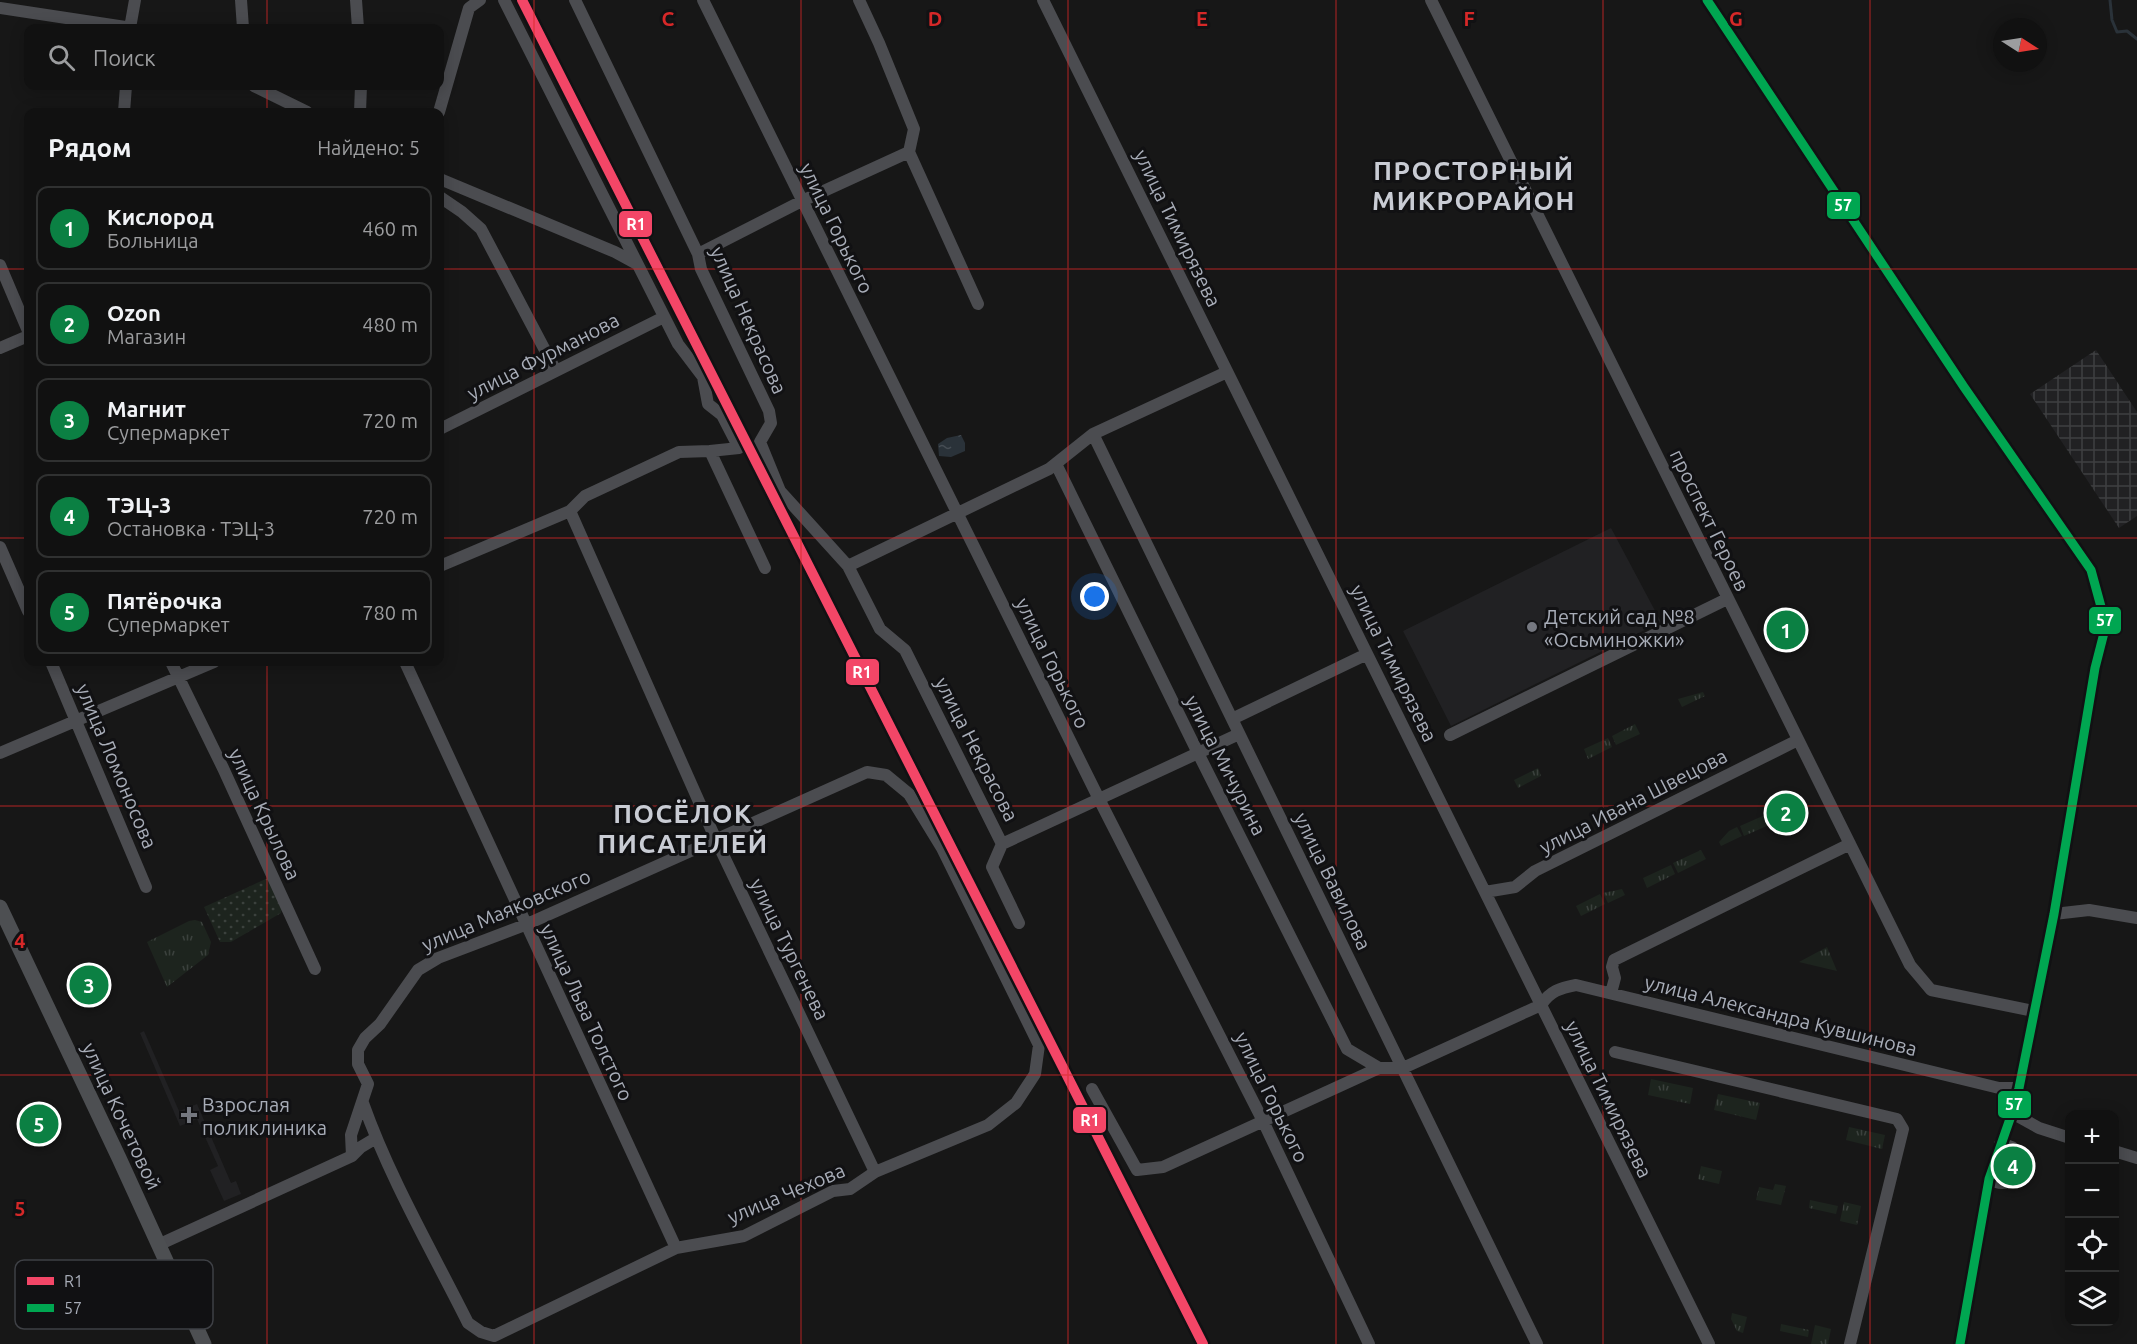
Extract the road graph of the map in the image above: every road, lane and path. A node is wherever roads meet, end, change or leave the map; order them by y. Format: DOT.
graph roads {
  1 [pos="135,0"];
  2 [pos="241,0"];
  3 [pos="356,0"];
  4 [pos="480,0"];
  5 [pos="504,0"];
  6 [pos="574,0"];
  7 [pos="703,0"];
  8 [pos="859,0"];
  9 [pos="1043,0"];
  10 [pos="1431,0"];
  11 [pos="1707,0"];
  12 [pos="4,5"];
  13 [pos="109,24"];
  14 [pos="132,24"];
  15 [pos="243,24"];
  16 [pos="358,24"];
  17 [pos="126,90"];
  18 [pos="262,90"];
  19 [pos="361,90"];
  20 [pos="124,108"];
  21 [pos="299,108"];
  22 [pos="360,108"];
  23 [pos="440,108"];
  24 [pos="909,152"];
  25 [pos="444,181"];
  26 [pos="444,201"];
  27 [pos="802,201"];
  28 [pos="698,254"];
  29 [pos="638,264"];
  30 [pos="0,265"];
  31 [pos="978,304"];
  32 [pos="664,317"];
  33 [pos="24,322"];
  34 [pos="24,338"];
  35 [pos="0,348"];
  36 [pos="556,371"];
  37 [pos="1227,372"];
  38 [pos="444,427"];
  39 [pos="1093,434"];
  40 [pos="710,451"];
  41 [pos="1056,464"];
  42 [pos="570,511"];
  43 [pos="958,514"];
  44 [pos="0,547"];
  45 [pos="444,564"];
  46 [pos="848,566"];
  47 [pos="765,568"];
  48 [pos="1727,599"];
  49 [pos="24,602"];
  50 [pos="1367,654"];
  51 [pos="53,666"];
  52 [pos="173,666"];
  53 [pos="204,666"];
  54 [pos="407,666"];
  55 [pos="177,677"];
  56 [pos="76,719"];
  57 [pos="1232,719"];
  58 [pos="1239,734"];
  59 [pos="1450,735"];
  60 [pos="1798,740"];
  61 [pos="0,753"];
  62 [pos="1198,753"];
  63 [pos="1099,800"];
  64 [pos="716,840"];
  65 [pos="1002,844"];
  66 [pos="1850,844"];
  67 [pos="146,887"];
  68 [pos="1485,892"];
  69 [pos="0,907"];
  70 [pos="2054,914"];
  71 [pos="2137,918"];
  72 [pos="1019,923"];
  73 [pos="525,925"];
  74 [pos="315,969"];
  75 [pos="1611,993"];
  76 [pos="1541,1005"];
  77 [pos="2034,1011"];
  78 [pos="1615,1052"];
  79 [pos="1379,1068"];
  80 [pos="1403,1068"];
  81 [pos="1035,1074"];
  82 [pos="2019,1088"];
  83 [pos="1092,1089"];
  84 [pos="363,1103"];
  85 [pos="2012,1113"];
  86 [pos="1263,1121"];
  87 [pos="2065,1136"];
  88 [pos="376,1138"];
  89 [pos="2000,1144"];
  90 [pos="2119,1152"];
  91 [pos="352,1156"];
  92 [pos="2137,1158"];
  93 [pos="875,1172"];
  94 [pos="1989,1179"];
  95 [pos="158,1245"];
  96 [pos="676,1248"];
  97 [pos="165,1260"];
  98 [pos="197,1329"];
  99 [pos="204,1344"];
  100 [pos="1369,1344"];
  101 [pos="1537,1344"];
  102 [pos="1709,1344"];
  103 [pos="1850,1344"];
  104 [pos="1960,1344"];
  1 -- 14 [label="street"];
  2 -- 15 [label="street"];
  3 -- 16 [label="street"];
  4 -- 23 [label="street"];
  5 -- 29 [label="street"];
  6 -- 28 [label="street, улица Некрасова"];
  7 -- 27 [label="street, улица Горького"];
  8 -- 24 [label="street"];
  9 -- 37 [label="street, улица Тимирязева"];
  10 -- 48 [label="street, проспект Героев"];
  11 -- 70 [label="street"];
  12 -- 13 [label="street"];
  17 -- 20 [label="street"];
  18 -- 21 [label="street"];
  19 -- 22 [label="street"];
  24 -- 27 [label="street"];
  24 -- 31 [label="street"];
  25 -- 29 [label="street"];
  26 -- 36 [label="street"];
  27 -- 28 [label="street"];
  27 -- 43 [label="street, улица Горького"];
  28 -- 46 [label="street, улица Некрасова"];
  29 -- 32 [label="street"];
  30 -- 33 [label="street"];
  32 -- 36 [label="street, улица Фурманова"];
  32 -- 40 [label="street"];
  34 -- 35 [label="street"];
  36 -- 38 [label="street, улица Фурманова"];
  37 -- 39 [label="street"];
  37 -- 50 [label="street, улица Тимирязева"];
  39 -- 41 [label="street"];
  39 -- 57 [label="street, улица Вавилова"];
  40 -- 42 [label="street"];
  40 -- 47 [label="street"];
  41 -- 43 [label="street"];
  41 -- 62 [label="street, улица Мичурина"];
  42 -- 45 [label="street"];
  42 -- 64 [label="street, улица Тургенева"];
  43 -- 46 [label="street"];
  43 -- 63 [label="street, улица Горького"];
  44 -- 49 [label="street"];
  46 -- 65 [label="street, улица Некрасова"];
  48 -- 59 [label="street"];
  48 -- 60 [label="street, проспект Героев"];
  50 -- 57 [label="street"];
  50 -- 68 [label="street, улица Тимирязева"];
  51 -- 56 [label="street, улица Ломоносова"];
  52 -- 55 [label="street, улица Крылова"];
  53 -- 55 [label="street"];
  54 -- 73 [label="street, улица Льва Толстого"];
  55 -- 56 [label="street"];
  55 -- 74 [label="street, улица Крылова"];
  56 -- 61 [label="street"];
  56 -- 67 [label="street, улица Ломоносова"];
  57 -- 58 [label="street, улица Вавилова"];
  58 -- 62 [label="street"];
  58 -- 80 [label="street, улица Вавилова"];
  60 -- 66 [label="street, проспект Героев"];
  60 -- 68 [label="street, улица Ивана Швецова"];
  62 -- 63 [label="street"];
  62 -- 79 [label="street, улица Мичурина"];
  63 -- 65 [label="street"];
  63 -- 86 [label="street, улица Горького"];
  64 -- 73 [label="street, улица Маяковского"];
  64 -- 81 [label="street, улица Маяковского"];
  64 -- 93 [label="street, улица Тургенева"];
  65 -- 72 [label="street, улица Некрасова"];
  66 -- 75 [label="street"];
  66 -- 77 [label="street, проспект Героев"];
  68 -- 76 [label="street, улица Тимирязева"];
  69 -- 95 [label="main road, улица Кочетовой"];
  70 -- 71 [label="street"];
  70 -- 77 [label="street"];
  73 -- 84 [label="street, улица Маяковского"];
  73 -- 96 [label="street, улица Льва Толстого"];
  75 -- 76 [label="street, улица Александра Кувшинова"];
  75 -- 82 [label="street, улица Александра Кувшинова"];
  76 -- 80 [label="street, улица Александра Кувшинова"];
  76 -- 102 [label="street, улица Тимирязева"];
  77 -- 82 [label="street"];
  78 -- 103 [label="street"];
  79 -- 80 [label="street"];
  79 -- 86 [label="street"];
  80 -- 101 [label="street, улица Вавилова"];
  81 -- 93 [label="street, улица Чехова"];
  82 -- 85 [label="street"];
  83 -- 86 [label="street"];
  84 -- 88 [label="street"];
  84 -- 91 [label="street, улица Маяковского"];
  85 -- 87 [label="street"];
  85 -- 89 [label="street"];
  86 -- 100 [label="street, улица Горького"];
  88 -- 91 [label="street"];
  88 -- 96 [label="street, улица Чехова"];
  89 -- 94 [label="street"];
  89 -- 94 [label="street"];
  90 -- 92 [label="street"];
  91 -- 95 [label="street"];
  93 -- 96 [label="street, улица Чехова"];
  94 -- 104 [label="street"];
  95 -- 97 [label="main road, улица Кочетовой"];
  98 -- 99 [label="main road, улица Кочетовой"];
}
